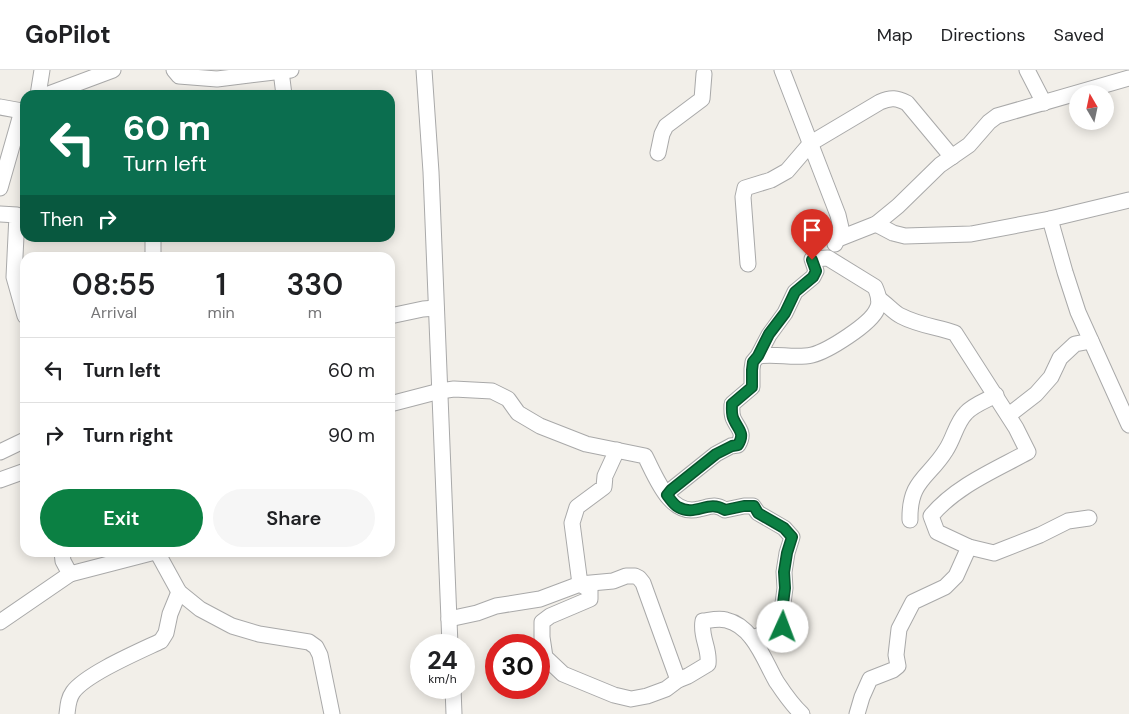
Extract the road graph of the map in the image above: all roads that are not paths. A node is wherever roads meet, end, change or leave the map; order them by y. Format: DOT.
graph roads {
  1 [pos="42,70"];
  2 [pos="114,70"];
  3 [pos="174,70"];
  4 [pos="424,70"];
  5 [pos="782,70"];
  6 [pos="1028,70"];
  7 [pos="286,71"];
  8 [pos="264,72"];
  9 [pos="231,74"];
  10 [pos="704,74"];
  11 [pos="1129,78"];
  12 [pos="39,90"];
  13 [pos="60,90"];
  14 [pos="284,90"];
  15 [pos="1044,103"];
  16 [pos="0,107"];
  17 [pos="20,110"];
  18 [pos="20,123"];
  19 [pos="811,143"];
  20 [pos="658,153"];
  21 [pos="952,157"];
  22 [pos="0,188"];
  23 [pos="1129,200"];
  24 [pos="0,214"];
  25 [pos="20,215"];
  26 [pos="1050,219"];
  27 [pos="20,224"];
  28 [pos="876,224"];
  29 [pos="838,238"];
  30 [pos="828,258"];
  31 [pos="748,264"];
  32 [pos="20,298"];
  33 [pos="879,299"];
  34 [pos="436,308"];
  35 [pos="395,315"];
  36 [pos="1091,341"];
  37 [pos="758,356"];
  38 [pos="440,391"];
  39 [pos="996,396"];
  40 [pos="395,403"];
  41 [pos="1009,415"];
  42 [pos="1129,425"];
  43 [pos="20,442"];
  44 [pos="617,450"];
  45 [pos="0,452"];
  46 [pos="20,473"];
  47 [pos="0,480"];
  48 [pos="667,495"];
  49 [pos="1089,518"];
  50 [pos="910,520"];
  51 [pos="969,547"];
  52 [pos="63,557"];
  53 [pos="136,557"];
  54 [pos="159,557"];
  55 [pos="70,574"];
  56 [pos="580,584"];
  57 [pos="179,592"];
  58 [pos="449,619"];
  59 [pos="0,622"];
  60 [pos="450,634"];
  61 [pos="752,638"];
  62 [pos="678,680"];
  63 [pos="453,699"];
  64 [pos="67,714"];
  65 [pos="332,714"];
  66 [pos="454,714"];
  67 [pos="802,714"];
  68 [pos="856,714"];
  1 -- 12 [label="street"];
  2 -- 13 [label="street"];
  3 -- 9 [label="street"];
  4 -- 34 [label="street"];
  5 -- 19 [label="street"];
  6 -- 15 [label="street"];
  7 -- 8 [label="street"];
  7 -- 14 [label="street"];
  8 -- 9 [label="street"];
  10 -- 20 [label="street"];
  11 -- 15 [label="street"];
  15 -- 21 [label="street"];
  16 -- 17 [label="street"];
  18 -- 22 [label="street"];
  19 -- 21 [label="street"];
  19 -- 29 [label="street"];
  19 -- 31 [label="street"];
  21 -- 28 [label="street"];
  23 -- 26 [label="street"];
  24 -- 25 [label="street"];
  26 -- 28 [label="street"];
  26 -- 36 [label="street"];
  27 -- 32 [label="street"];
  28 -- 29 [label="street"];
  29 -- 30 [label="street"];
  30 -- 33 [label="street"];
  30 -- 37 [label="street"];
  33 -- 37 [label="street"];
  33 -- 39 [label="street"];
  34 -- 35 [label="street"];
  34 -- 38 [label="street"];
  36 -- 41 [label="street"];
  36 -- 42 [label="street"];
  37 -- 48 [label="street"];
  38 -- 40 [label="street"];
  38 -- 44 [label="street"];
  38 -- 58 [label="street"];
  39 -- 41 [label="street"];
  39 -- 50 [label="street"];
  41 -- 51 [label="street"];
  43 -- 45 [label="street"];
  44 -- 48 [label="street"];
  44 -- 56 [label="street"];
  46 -- 47 [label="street"];
  48 -- 61 [label="street"];
  49 -- 51 [label="street"];
  51 -- 68 [label="street"];
  52 -- 55 [label="street"];
  53 -- 55 [label="street"];
  54 -- 57 [label="street"];
  55 -- 59 [label="street"];
  56 -- 58 [label="street"];
  56 -- 62 [label="street"];
  56 -- 62 [label="street"];
  57 -- 64 [label="street"];
  57 -- 65 [label="street"];
  58 -- 60 [label="street"];
  61 -- 62 [label="street"];
  61 -- 67 [label="street"];
  63 -- 66 [label="street"];
}
